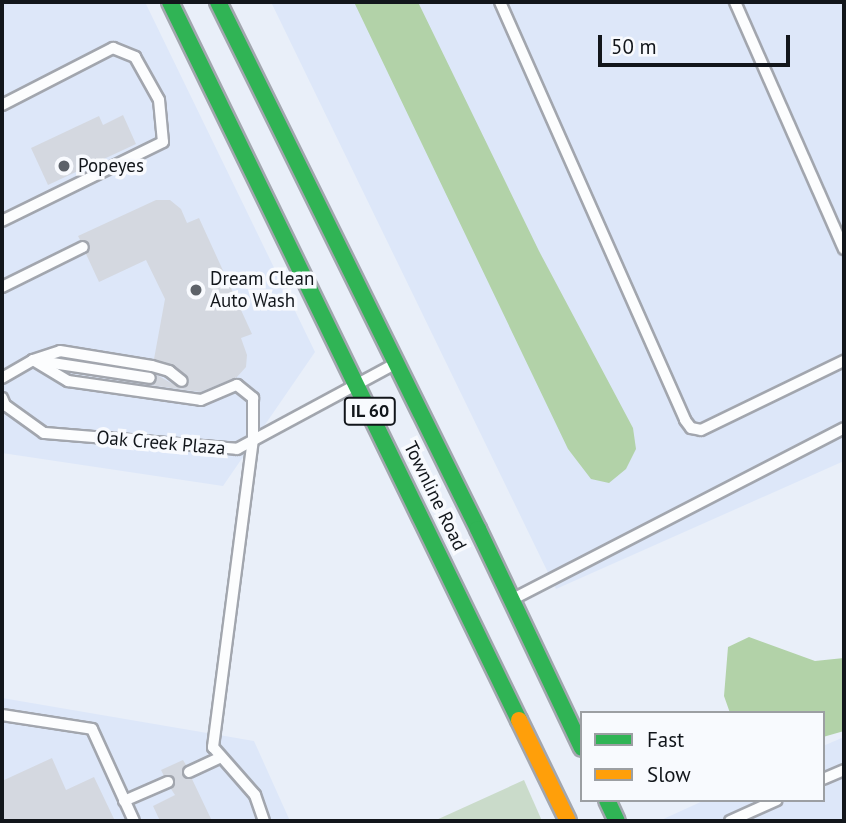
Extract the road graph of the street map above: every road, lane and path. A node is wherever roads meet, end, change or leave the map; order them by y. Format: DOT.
graph roads {
  1 [pos="170,2"];
  2 [pos="218,2"];
  3 [pos="499,2"];
  4 [pos="735,2"];
  5 [pos="2,105"];
  6 [pos="2,221"];
  7 [pos="83,247"];
  8 [pos="844,248"];
  9 [pos="2,287"];
  10 [pos="33,360"];
  11 [pos="844,361"];
  12 [pos="397,363"];
  13 [pos="2,378"];
  14 [pos="150,378"];
  15 [pos="182,381"];
  16 [pos="357,384"];
  17 [pos="2,398"];
  18 [pos="844,428"];
  19 [pos="253,439"];
  20 [pos="512,600"];
  21 [pos="2,715"];
  22 [pos="580,744"];
  23 [pos="221,757"];
  24 [pos="844,770"];
  25 [pos="189,772"];
  26 [pos="825,778"];
  27 [pos="168,782"];
  28 [pos="124,801"];
  29 [pos="608,802"];
  30 [pos="773,802"];
  31 [pos="562,817"];
  32 [pos="134,821"];
  33 [pos="264,821"];
  34 [pos="617,821"];
  35 [pos="730,821"];
  1 -- 16 [label="main road, Townline Road / IL 60"];
  2 -- 12 [label="main road, Townline Road / IL 60"];
  3 -- 11 [label="lane"];
  4 -- 8 [label="lane"];
  5 -- 6 [label="lane"];
  7 -- 9 [label="lane"];
  10 -- 13 [label="lane"];
  10 -- 14 [label="lane"];
  10 -- 15 [label="lane"];
  10 -- 19 [label="lane"];
  12 -- 16 [label="lane, Oak Creek Plaza"];
  12 -- 20 [label="main road, Townline Road / IL 60"];
  16 -- 19 [label="lane, Oak Creek Plaza"];
  16 -- 31 [label="main road, Townline Road / IL 60"];
  17 -- 19 [label="lane, Oak Creek Plaza"];
  18 -- 20 [label="lane"];
  19 -- 23 [label="lane"];
  20 -- 22 [label="main road, Townline Road / IL 60"];
  21 -- 28 [label="lane"];
  23 -- 25 [label="lane"];
  23 -- 33 [label="lane"];
  24 -- 26 [label="lane"];
  27 -- 28 [label="lane"];
  28 -- 32 [label="lane"];
  29 -- 34 [label="main road"];
  30 -- 35 [label="lane"];
}
